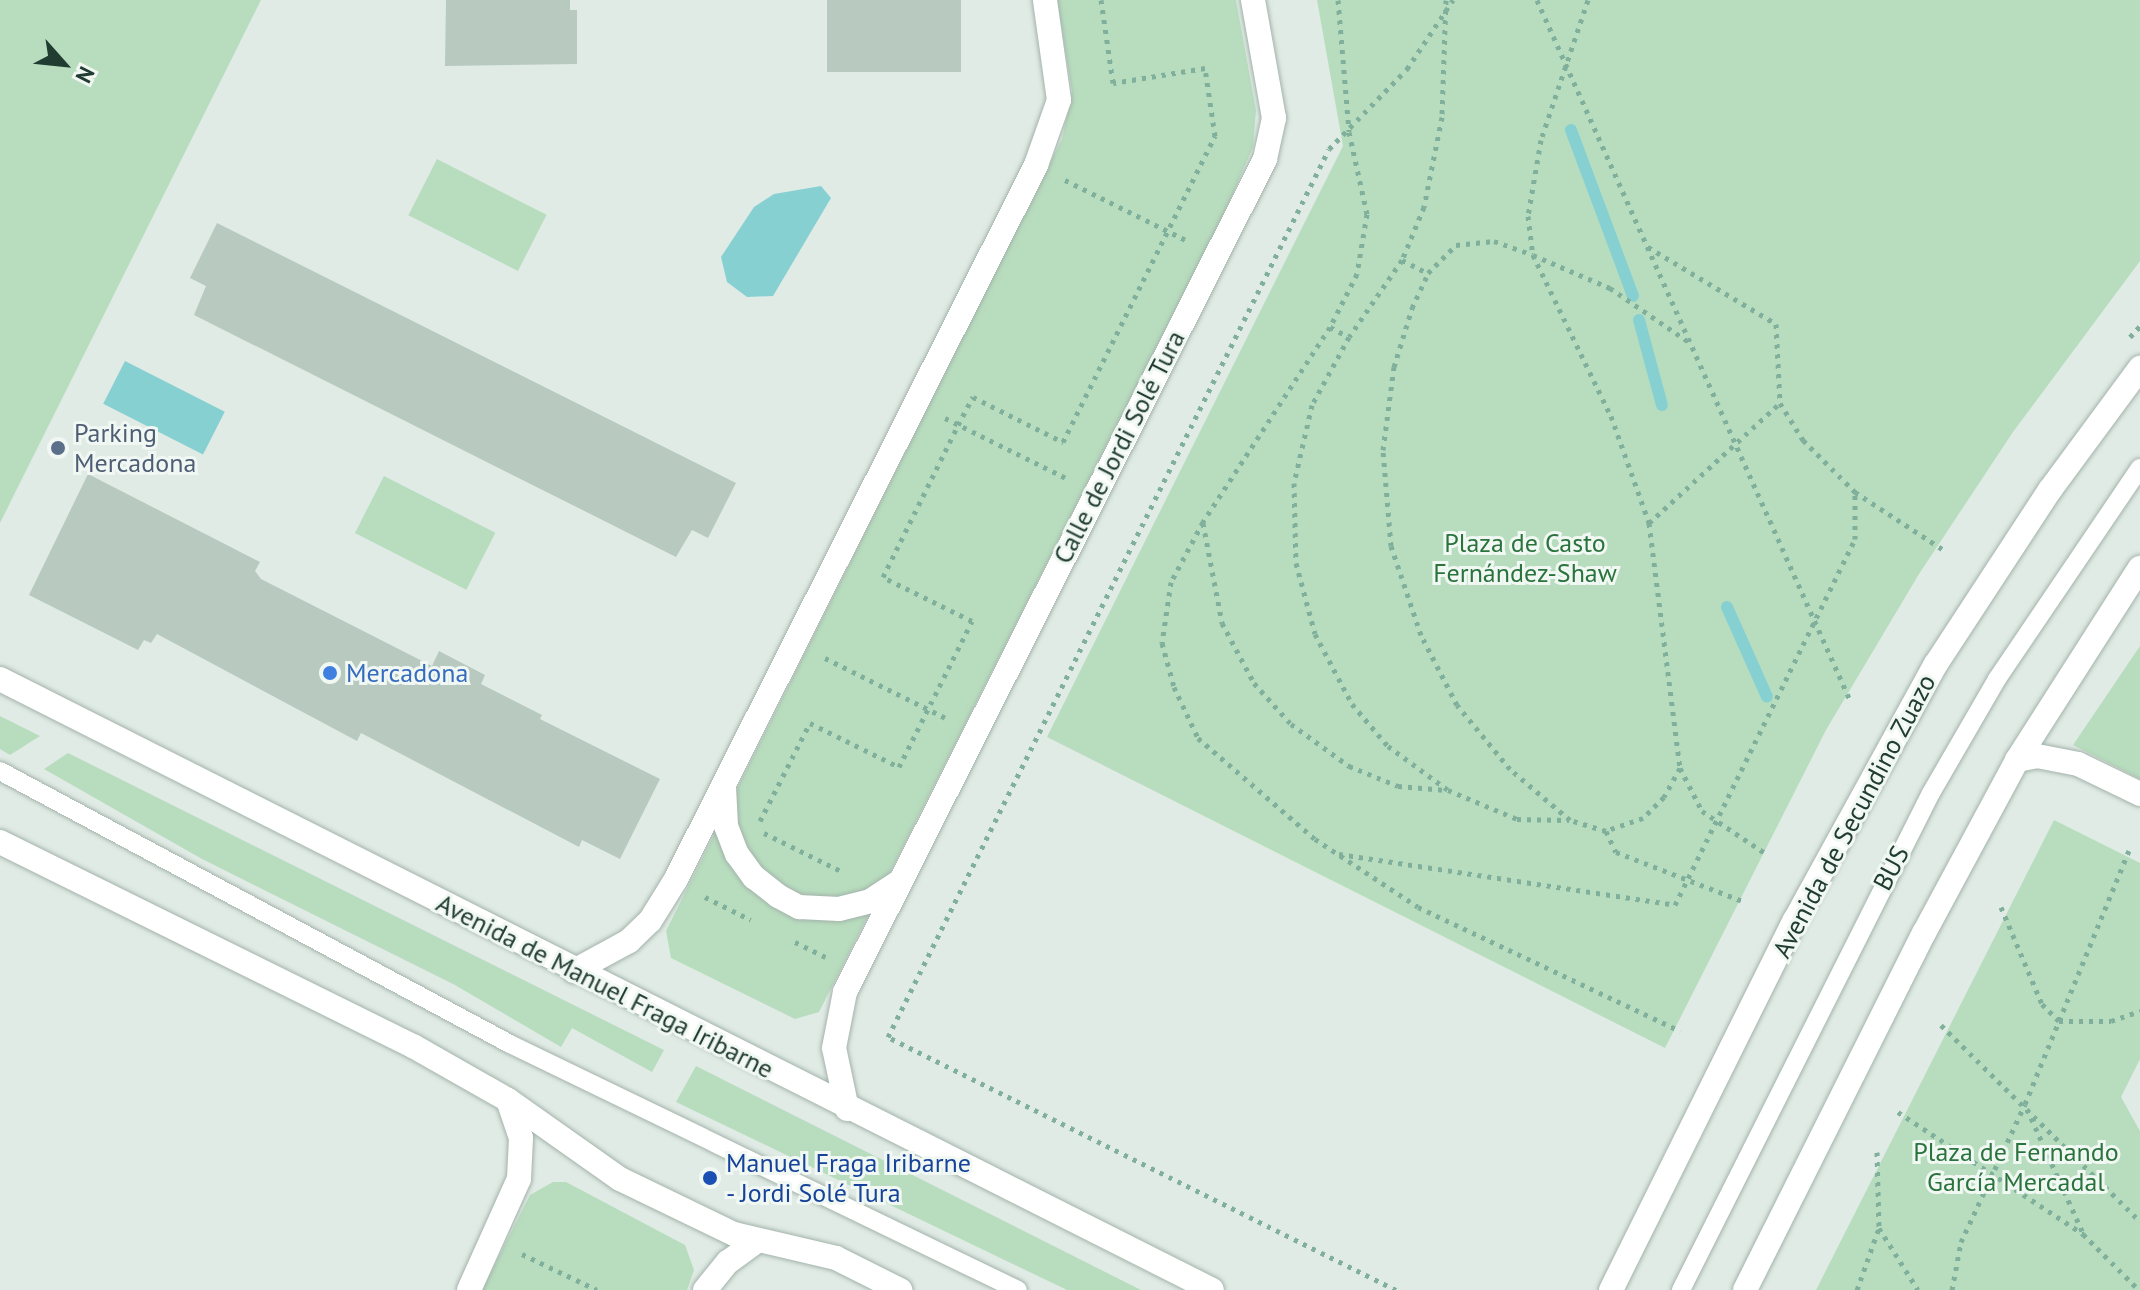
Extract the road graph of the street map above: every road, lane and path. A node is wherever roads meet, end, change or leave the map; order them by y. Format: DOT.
graph roads {
  1 [pos="1045,0"];
  2 [pos="1101,0"];
  3 [pos="1253,0"];
  4 [pos="1338,0"];
  5 [pos="1446,0"];
  6 [pos="1453,0"];
  7 [pos="1537,0"];
  8 [pos="1588,0"];
  9 [pos="1446,12"];
  10 [pos="1566,66"];
  11 [pos="1349,132"];
  12 [pos="1064,180"];
  13 [pos="1168,231"];
  14 [pos="1188,241"];
  15 [pos="1647,247"];
  16 [pos="1533,255"];
  17 [pos="1402,260"];
  18 [pos="1428,273"];
  19 [pos="1330,327"];
  20 [pos="1349,337"];
  21 [pos="1689,342"];
  22 [pos="2140,368"];
  23 [pos="1780,403"];
  24 [pos="941,416"];
  25 [pos="958,425"];
  26 [pos="1736,447"];
  27 [pos="2140,468"];
  28 [pos="1066,478"];
  29 [pos="1855,492"];
  30 [pos="1203,522"];
  31 [pos="1649,523"];
  32 [pos="1942,549"];
  33 [pos="2140,568"];
  34 [pos="1814,620"];
  35 [pos="824,657"];
  36 [pos="0,679"];
  37 [pos="1850,700"];
  38 [pos="928,709"];
  39 [pos="950,720"];
  40 [pos="2017,760"];
  41 [pos="1680,768"];
  42 [pos="0,771"];
  43 [pos="724,784"];
  44 [pos="1448,790"];
  45 [pos="2140,794"];
  46 [pos="1570,820"];
  47 [pos="1715,820"];
  48 [pos="1606,831"];
  49 [pos="5,850"];
  50 [pos="2129,851"];
  51 [pos="1337,854"];
  52 [pos="1768,855"];
  53 [pos="1687,879"];
  54 [pos="901,880"];
  55 [pos="1745,902"];
  56 [pos="2001,907"];
  57 [pos="829,909"];
  58 [pos="809,949"];
  59 [pos="574,971"];
  60 [pos="2140,1011"];
  61 [pos="2059,1021"];
  62 [pos="1941,1025"];
  63 [pos="1680,1031"];
  64 [pos="508,1100"];
  65 [pos="2025,1104"];
  66 [pos="847,1109"];
  67 [pos="1898,1112"];
  68 [pos="1877,1152"];
  69 [pos="1992,1174"];
  70 [pos="2140,1221"];
  71 [pos="1879,1228"];
  72 [pos="2083,1234"];
  73 [pos="757,1241"];
  74 [pos="514,1250"];
  75 [pos="469,1290"];
  76 [pos="597,1290"];
  77 [pos="705,1290"];
  78 [pos="900,1290"];
  79 [pos="1018,1290"];
  80 [pos="1212,1290"];
  81 [pos="1396,1290"];
  82 [pos="1611,1290"];
  83 [pos="1681,1290"];
  84 [pos="1745,1290"];
  85 [pos="1857,1290"];
  86 [pos="1918,1290"];
  87 [pos="1952,1290"];
  88 [pos="2139,1290"];
  1 -- 43 [label="street"];
  2 -- 13 [label="path"];
  3 -- 54 [label="street, Calle de Jordi Solé Tura"];
  4 -- 11 [label="path"];
  5 -- 9 [label="path"];
  6 -- 9 [label="path"];
  7 -- 10 [label="path"];
  8 -- 10 [label="path"];
  9 -- 11 [label="path"];
  9 -- 17 [label="path"];
  10 -- 15 [label="path"];
  10 -- 16 [label="path"];
  11 -- 19 [label="path"];
  11 -- 81 [label="path"];
  12 -- 13 [label="path"];
  13 -- 14 [label="path"];
  13 -- 25 [label="path"];
  15 -- 21 [label="path"];
  15 -- 23 [label="path"];
  16 -- 18 [label="path"];
  16 -- 21 [label="path"];
  16 -- 31 [label="path"];
  17 -- 18 [label="path"];
  17 -- 20 [label="path"];
  18 -- 46 [label="path"];
  19 -- 20 [label="path"];
  19 -- 30 [label="path"];
  20 -- 44 [label="path"];
  21 -- 26 [label="path"];
  22 -- 82 [label="street, Avenida de Secundino Zuazo"];
  23 -- 26 [label="path"];
  23 -- 29 [label="path"];
  24 -- 25 [label="path"];
  25 -- 28 [label="path"];
  25 -- 38 [label="path"];
  26 -- 31 [label="path"];
  26 -- 34 [label="path"];
  27 -- 83 [label="lane, BUS"];
  29 -- 32 [label="path"];
  29 -- 34 [label="path"];
  30 -- 44 [label="path"];
  30 -- 51 [label="path"];
  31 -- 41 [label="path"];
  33 -- 40 [label="street"];
  34 -- 37 [label="path"];
  34 -- 47 [label="path"];
  35 -- 38 [label="path"];
  36 -- 59 [label="street, Avenida de Manuel Fraga Iribarne"];
  38 -- 39 [label="path"];
  38 -- 57 [label="path"];
  40 -- 45 [label="street"];
  40 -- 84 [label="street"];
  41 -- 47 [label="path"];
  41 -- 48 [label="path"];
  42 -- 79 [label="lane"];
  43 -- 57 [label="street"];
  43 -- 59 [label="street"];
  44 -- 46 [label="path"];
  46 -- 48 [label="path"];
  47 -- 52 [label="path"];
  47 -- 53 [label="path"];
  48 -- 53 [label="path"];
  49 -- 64 [label="street"];
  50 -- 61 [label="path"];
  51 -- 53 [label="path"];
  51 -- 63 [label="path"];
  53 -- 55 [label="path"];
  54 -- 57 [label="street"];
  54 -- 66 [label="street, Calle de Jordi Solé Tura"];
  56 -- 61 [label="path"];
  57 -- 58 [label="path"];
  59 -- 66 [label="street, Avenida de Manuel Fraga Iribarne"];
  60 -- 61 [label="path"];
  61 -- 65 [label="path"];
  62 -- 65 [label="path"];
  64 -- 73 [label="street"];
  64 -- 75 [label="street"];
  65 -- 69 [label="path"];
  65 -- 70 [label="path"];
  65 -- 72 [label="path"];
  66 -- 80 [label="street, Avenida de Manuel Fraga Iribarne"];
  67 -- 69 [label="path"];
  68 -- 71 [label="path"];
  69 -- 72 [label="path"];
  69 -- 87 [label="path"];
  71 -- 85 [label="path"];
  71 -- 86 [label="path"];
  72 -- 88 [label="path"];
  73 -- 77 [label="street"];
  73 -- 78 [label="street"];
  74 -- 76 [label="path"];
}
